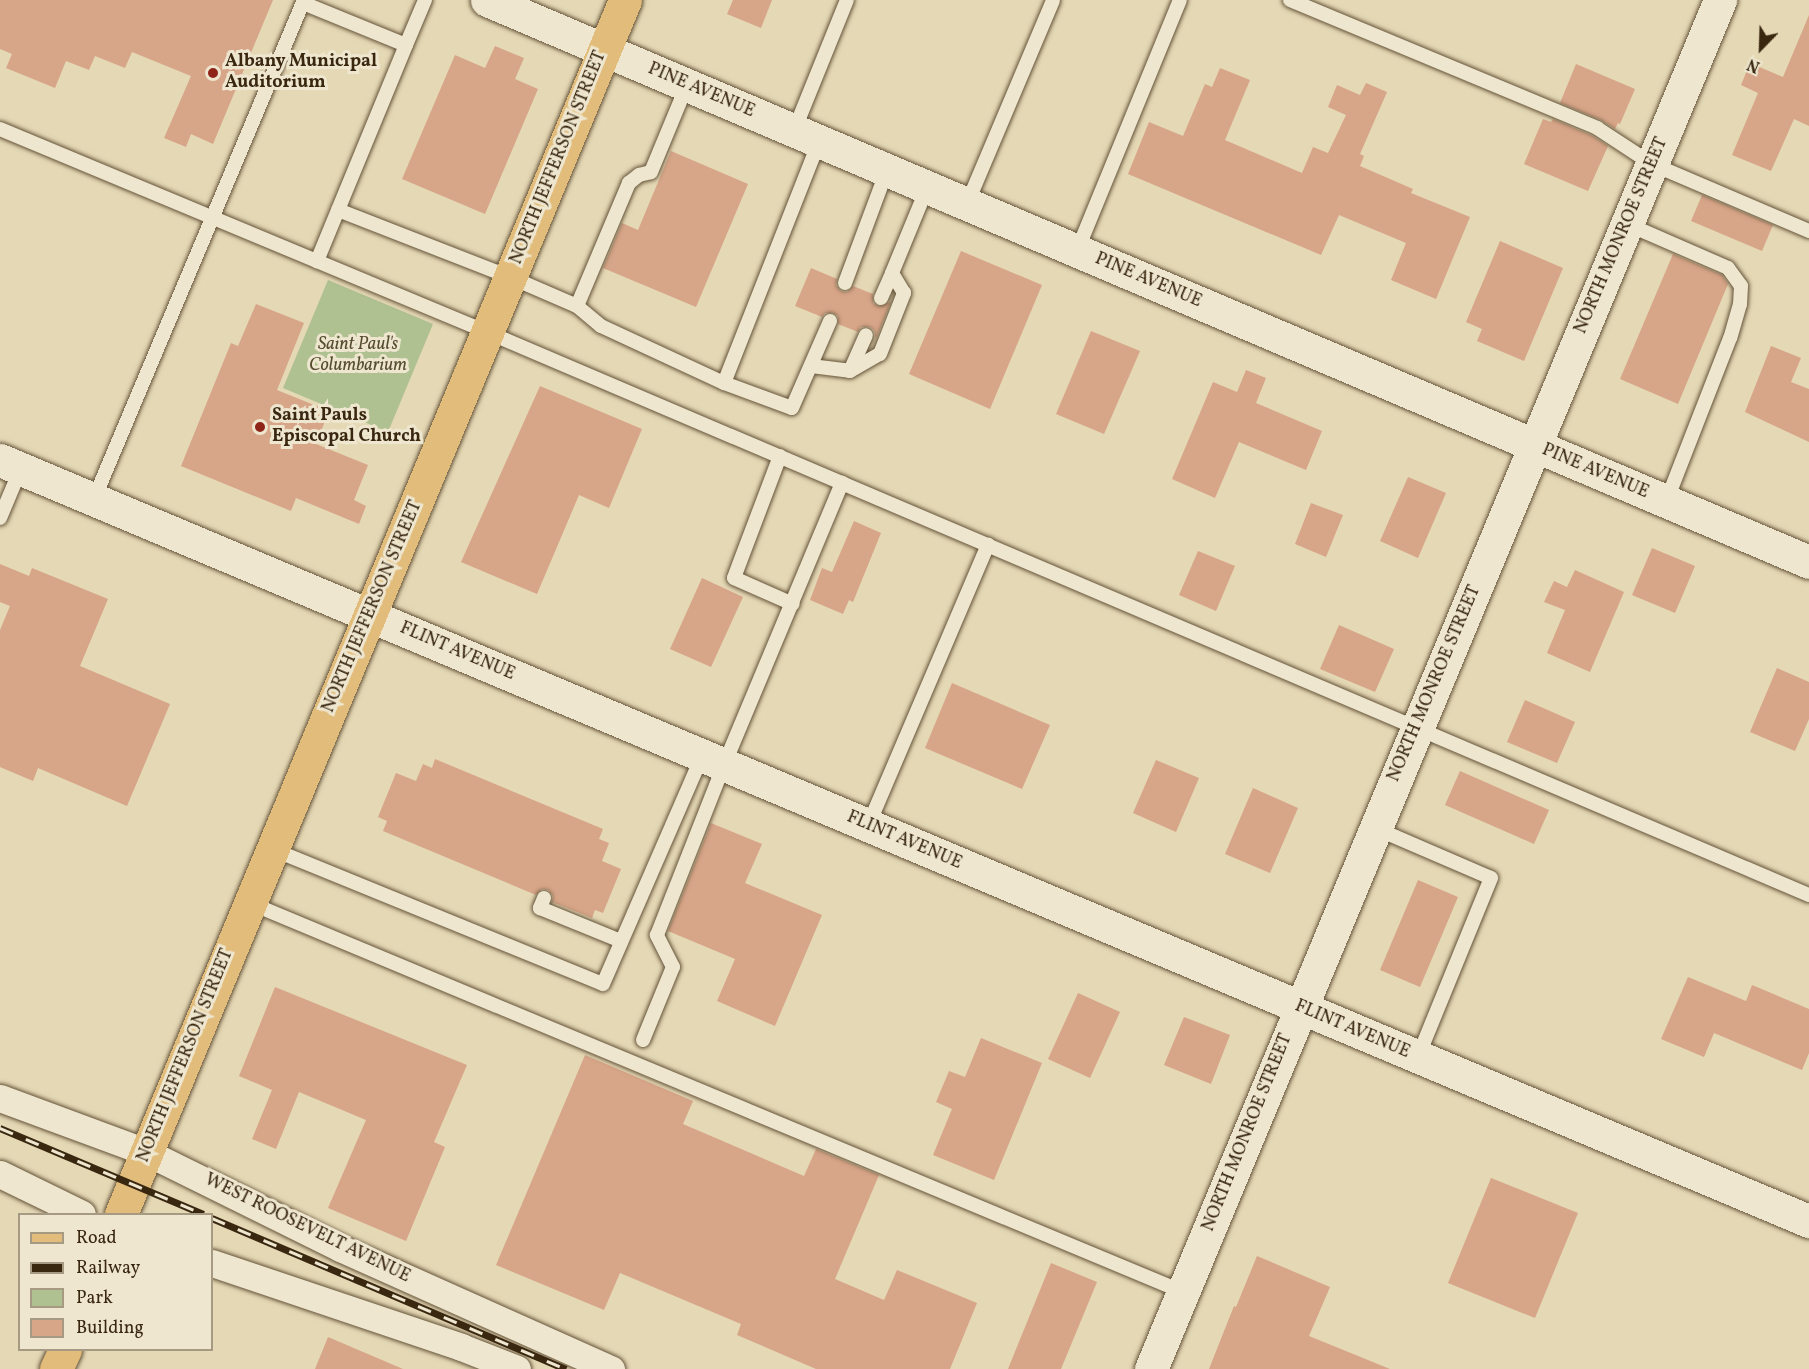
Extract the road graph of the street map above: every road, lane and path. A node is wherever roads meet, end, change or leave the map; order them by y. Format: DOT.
graph roads {
  1 [pos="425,0"];
  2 [pos="487,0"];
  3 [pos="625,0"];
  4 [pos="847,0"];
  5 [pos="1053,0"];
  6 [pos="1180,0"];
  7 [pos="1290,0"];
  8 [pos="1720,0"];
  9 [pos="304,2"];
  10 [pos="406,45"];
  11 [pos="604,50"];
  12 [pos="687,85"];
  13 [pos="0,129"];
  14 [pos="807,136"];
  15 [pos="1652,164"];
  16 [pos="887,170"];
  17 [pos="927,188"];
  18 [pos="967,204"];
  19 [pos="338,210"];
  20 [pos="212,218"];
  21 [pos="1627,224"];
  22 [pos="1809,231"];
  23 [pos="1077,251"];
  24 [pos="318,261"];
  25 [pos="892,273"];
  26 [pos="510,277"];
  27 [pos="845,283"];
  28 [pos="881,298"];
  29 [pos="577,306"];
  30 [pos="830,321"];
  31 [pos="488,332"];
  32 [pos="866,335"];
  33 [pos="811,366"];
  34 [pos="850,371"];
  35 [pos="724,383"];
  36 [pos="1533,447"];
  37 [pos="780,456"];
  38 [pos="10,464"];
  39 [pos="842,483"];
  40 [pos="94,499"];
  41 [pos="1666,502"];
  42 [pos="0,518"];
  43 [pos="988,545"];
  44 [pos="1809,562"];
  45 [pos="793,604"];
  46 [pos="370,616"];
  47 [pos="1417,728"];
  48 [pos="713,760"];
  49 [pos="868,825"];
  50 [pos="1375,828"];
  51 [pos="272,849"];
  52 [pos="1809,895"];
  53 [pos="544,898"];
  54 [pos="250,903"];
  55 [pos="621,941"];
  56 [pos="1300,1008"];
  57 [pos="643,1040"];
  58 [pos="1418,1057"];
  59 [pos="0,1098"];
  60 [pos="147,1152"];
  61 [pos="0,1174"];
  62 [pos="78,1213"];
  63 [pos="122,1213"];
  64 [pos="1809,1221"];
  65 [pos="213,1263"];
  66 [pos="1183,1292"];
  67 [pos="64,1351"];
  68 [pos="56,1369"];
  69 [pos="517,1369"];
  70 [pos="611,1369"];
  71 [pos="1150,1369"];
  1 -- 10 [label="lane"];
  2 -- 11 [label="main road, PINE AVENUE"];
  3 -- 11 [label="main road, NORTH JEFFERSON STREET"];
  4 -- 14 [label="lane"];
  5 -- 18 [label="lane"];
  6 -- 23 [label="lane"];
  7 -- 15 [label="lane"];
  8 -- 15 [label="main road, NORTH MONROE STREET"];
  9 -- 10 [label="lane"];
  9 -- 20 [label="lane"];
  10 -- 19 [label="lane"];
  11 -- 12 [label="main road, PINE AVENUE"];
  11 -- 26 [label="main road, NORTH JEFFERSON STREET"];
  12 -- 14 [label="main road, PINE AVENUE"];
  12 -- 29 [label="lane"];
  13 -- 20 [label="lane"];
  14 -- 16 [label="main road, PINE AVENUE"];
  14 -- 35 [label="lane"];
  15 -- 21 [label="main road, NORTH MONROE STREET"];
  15 -- 22 [label="lane"];
  16 -- 17 [label="main road, PINE AVENUE"];
  16 -- 27 [label="lane"];
  17 -- 18 [label="main road, PINE AVENUE"];
  17 -- 25 [label="lane"];
  18 -- 23 [label="main road, PINE AVENUE"];
  19 -- 24 [label="lane"];
  19 -- 26 [label="lane"];
  20 -- 24 [label="lane"];
  20 -- 40 [label="lane"];
  21 -- 36 [label="main road, NORTH MONROE STREET"];
  21 -- 41 [label="lane"];
  23 -- 36 [label="main road, PINE AVENUE"];
  24 -- 31 [label="lane"];
  25 -- 28 [label="lane"];
  25 -- 34 [label="lane"];
  26 -- 29 [label="lane"];
  26 -- 31 [label="main road, NORTH JEFFERSON STREET"];
  29 -- 35 [label="lane"];
  30 -- 33 [label="lane"];
  31 -- 37 [label="lane"];
  31 -- 46 [label="main road, NORTH JEFFERSON STREET"];
  32 -- 34 [label="lane"];
  33 -- 34 [label="lane"];
  33 -- 35 [label="lane"];
  36 -- 41 [label="main road, PINE AVENUE"];
  36 -- 47 [label="main road, NORTH MONROE STREET"];
  37 -- 39 [label="lane"];
  37 -- 45 [label="lane"];
  38 -- 40 [label="main road, FLINT AVENUE"];
  38 -- 42 [label="lane"];
  39 -- 43 [label="lane"];
  39 -- 45 [label="lane"];
  40 -- 46 [label="main road, FLINT AVENUE"];
  41 -- 44 [label="main road, PINE AVENUE"];
  43 -- 47 [label="lane"];
  43 -- 49 [label="lane"];
  45 -- 48 [label="lane"];
  46 -- 48 [label="main road, FLINT AVENUE"];
  46 -- 51 [label="main road, NORTH JEFFERSON STREET"];
  47 -- 50 [label="main road, NORTH MONROE STREET"];
  47 -- 52 [label="lane"];
  48 -- 49 [label="main road, FLINT AVENUE"];
  48 -- 55 [label="lane"];
  48 -- 57 [label="lane"];
  49 -- 56 [label="main road, FLINT AVENUE"];
  50 -- 56 [label="main road, NORTH MONROE STREET"];
  50 -- 58 [label="lane"];
  51 -- 54 [label="main road, NORTH JEFFERSON STREET"];
  51 -- 55 [label="lane"];
  53 -- 55 [label="lane"];
  54 -- 60 [label="main road, NORTH JEFFERSON STREET"];
  54 -- 66 [label="lane"];
  56 -- 58 [label="main road, FLINT AVENUE"];
  56 -- 66 [label="main road, NORTH MONROE STREET"];
  58 -- 64 [label="main road, FLINT AVENUE"];
  59 -- 60 [label="street, WEST ROOSEVELT AVENUE"];
  60 -- 63 [label="main road, NORTH JEFFERSON STREET"];
  60 -- 70 [label="street, WEST ROOSEVELT AVENUE"];
  61 -- 62 [label="street"];
  65 -- 69 [label="street"];
  66 -- 71 [label="main road, NORTH MONROE STREET"];
  67 -- 68 [label="main road"];
}
